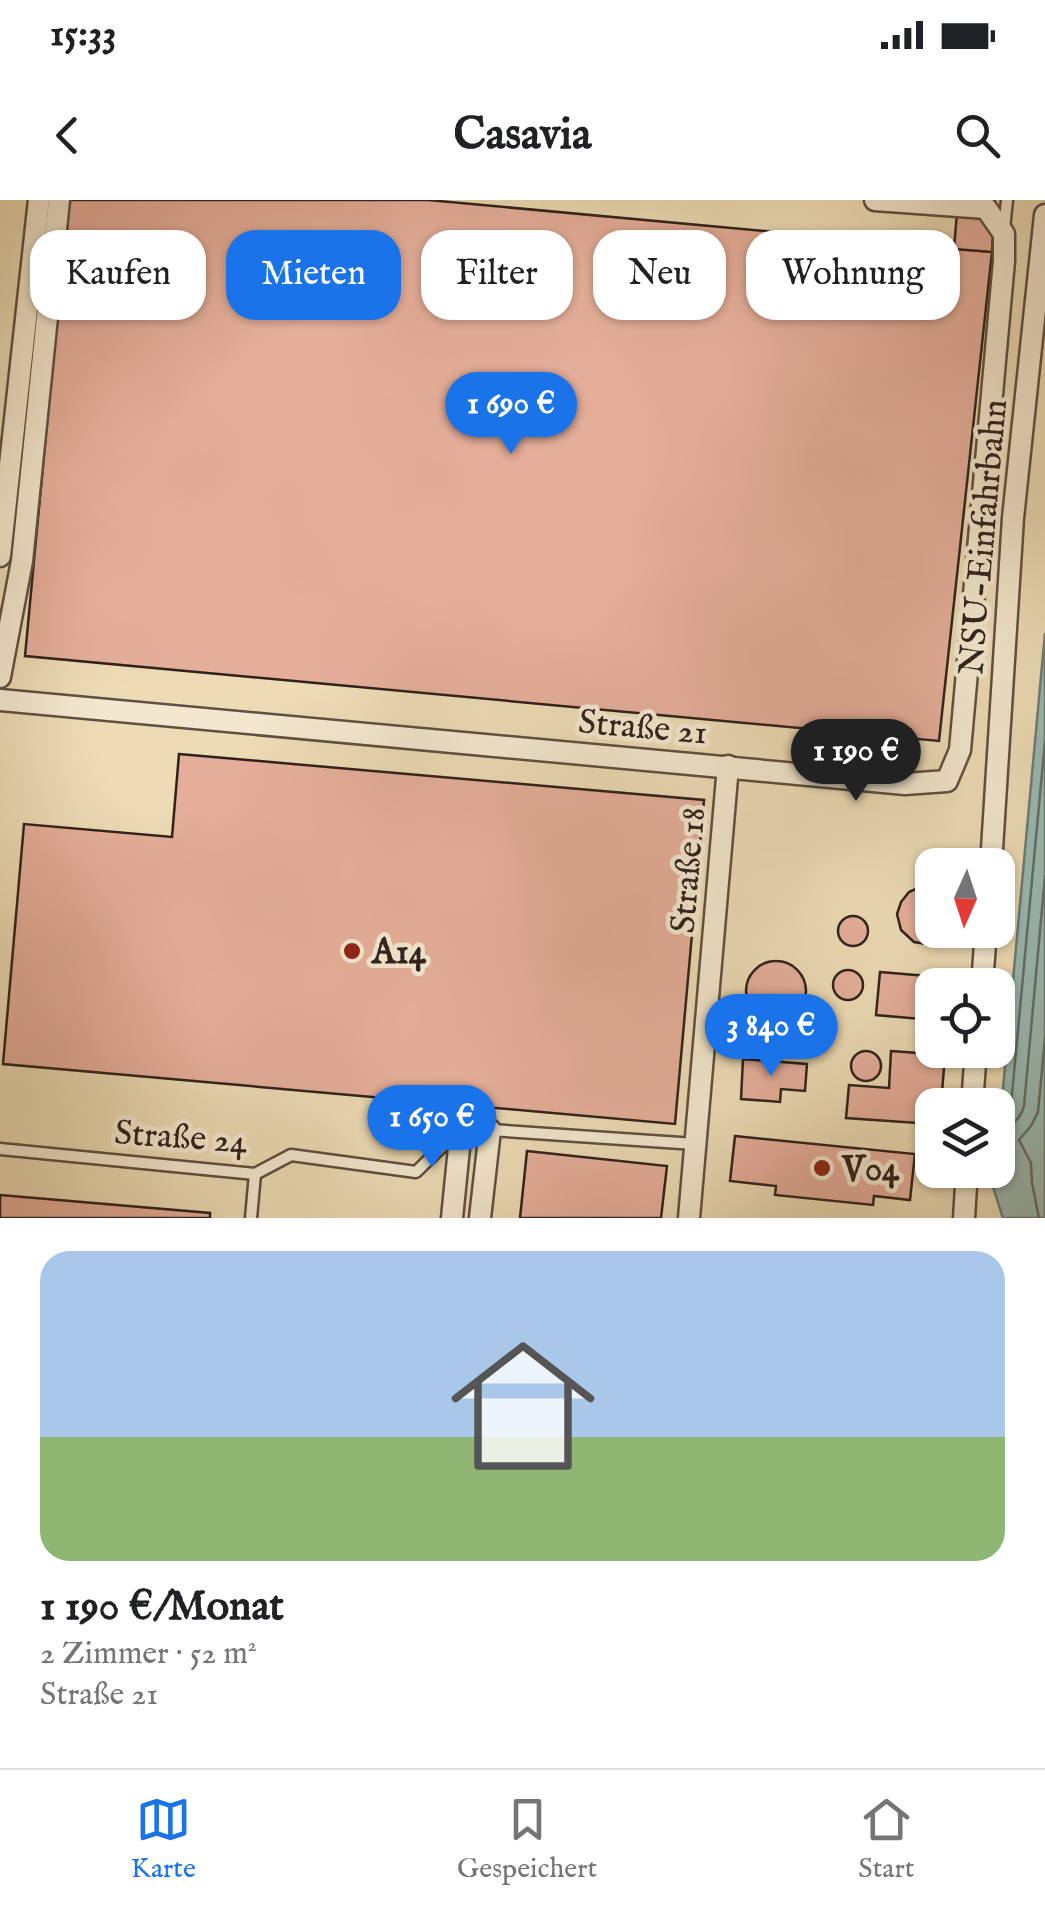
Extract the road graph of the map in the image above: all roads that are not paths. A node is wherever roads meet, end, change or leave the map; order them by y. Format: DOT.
graph roads {
  1 [pos="39,200"];
  2 [pos="59,200"];
  3 [pos="876,200"];
  4 [pos="1007,200"];
  5 [pos="1045,215"];
  6 [pos="1004,234"];
  7 [pos="25,538"];
  8 [pos="0,543"];
  9 [pos="0,676"];
  10 [pos="0,700"];
  11 [pos="728,766"];
  12 [pos="992,848"];
  13 [pos="461,1128"];
  14 [pos="490,1130"];
  15 [pos="696,1144"];
  16 [pos="0,1149"];
  17 [pos="255,1174"];
  18 [pos="966,1188"];
  19 [pos="251,1218"];
  20 [pos="452,1218"];
  21 [pos="480,1218"];
  22 [pos="689,1218"];
  23 [pos="964,1218"];
  1 -- 8 [label="street"];
  2 -- 7 [label="street"];
  3 -- 6 [label="street"];
  4 -- 6 [label="lane"];
  5 -- 12 [label="street, NSU-Einfahrbahn"];
  6 -- 11 [label="street, Straße 21"];
  7 -- 8 [label="street"];
  7 -- 9 [label="street"];
  10 -- 11 [label="street, Straße 21"];
  11 -- 15 [label="street, Straße 18"];
  13 -- 14 [label="lane"];
  13 -- 17 [label="lane, Straße 24"];
  13 -- 20 [label="street"];
  14 -- 15 [label="lane"];
  14 -- 21 [label="street"];
  15 -- 22 [label="street, Straße 18"];
  16 -- 17 [label="lane, Straße 24"];
  17 -- 19 [label="lane"];
  18 -- 23 [label="street"];
}
